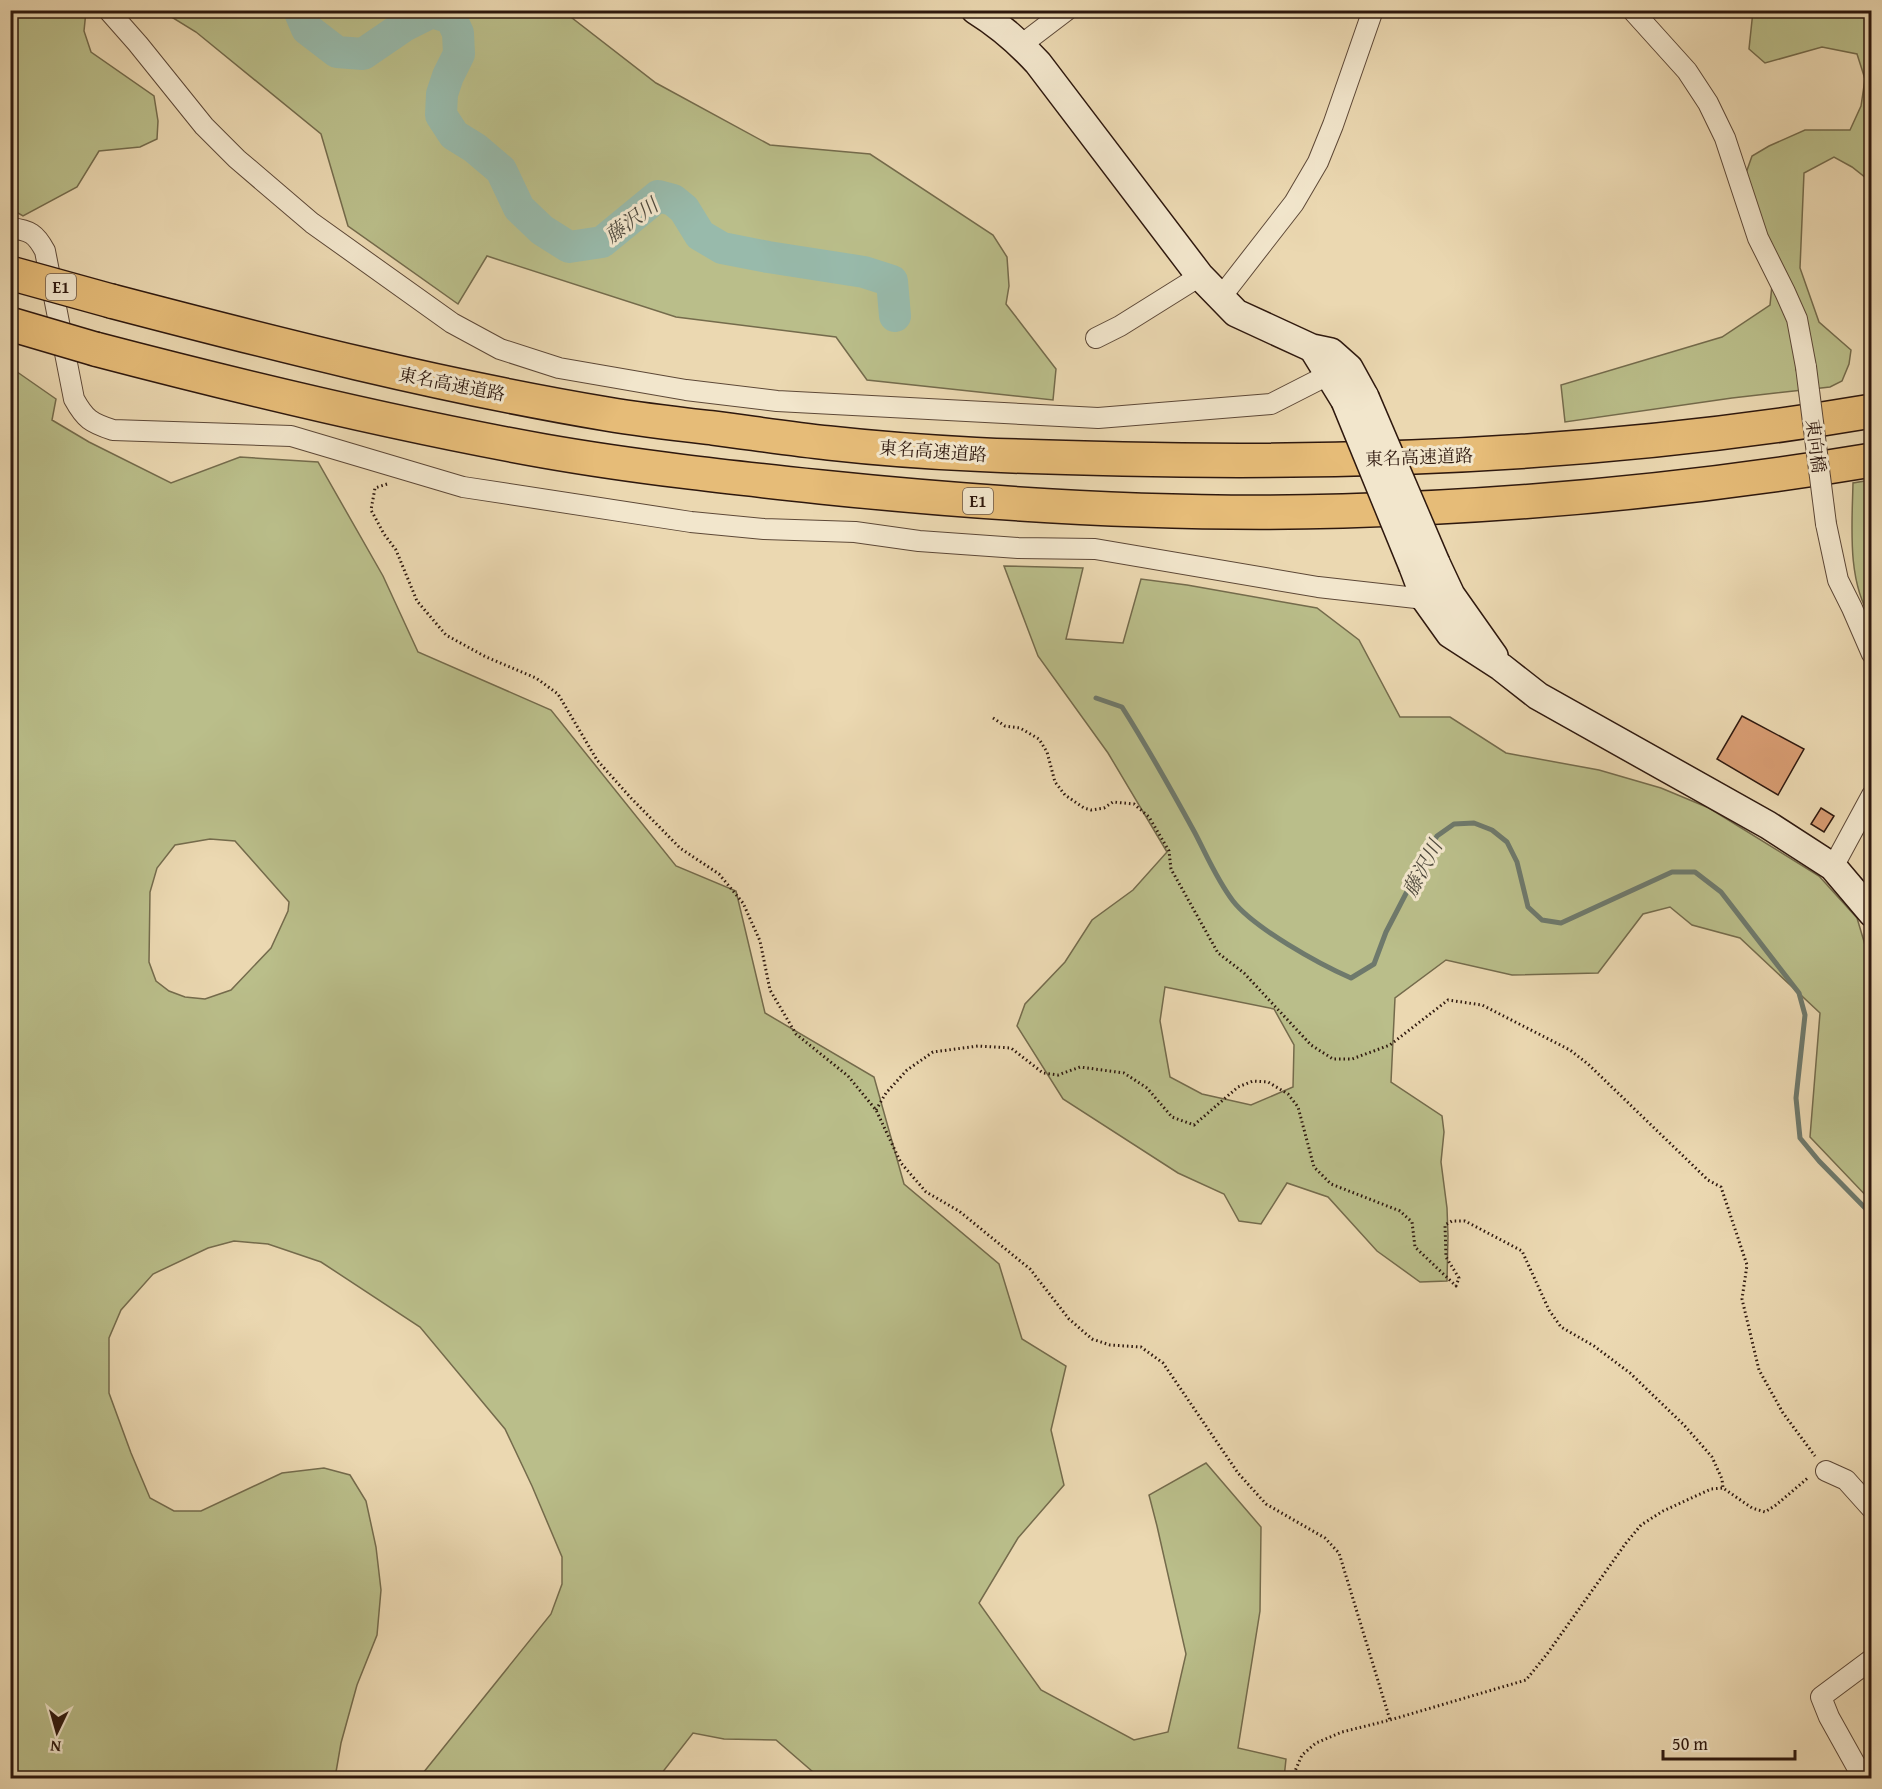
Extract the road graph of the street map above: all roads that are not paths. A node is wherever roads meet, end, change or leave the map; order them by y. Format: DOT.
graph roads {
  1 [pos="108,10"];
  2 [pos="975,10"];
  3 [pos="1067,10"];
  4 [pos="1373,10"];
  5 [pos="1632,10"];
  6 [pos="1021,45"];
  7 [pos="10,228"];
  8 [pos="10,273"];
  9 [pos="1200,276"];
  10 [pos="1221,297"];
  11 [pos="10,324"];
  12 [pos="1096,338"];
  13 [pos="1312,348"];
  14 [pos="1330,374"];
  15 [pos="1355,399"];
  16 [pos="1872,411"];
  17 [pos="1872,460"];
  18 [pos="1438,597"];
  19 [pos="1872,654"];
  20 [pos="1872,795"];
  21 [pos="1833,867"];
  22 [pos="1872,913"];
  23 [pos="1826,1471"];
  24 [pos="1872,1509"];
  25 [pos="1872,1659"];
  26 [pos="1863,1779"];
  1 -- 14 [label="street"];
  2 -- 6 [label="street"];
  3 -- 6 [label="street"];
  4 -- 10 [label="street"];
  5 -- 19 [label="street, 東向橋, bridge"];
  6 -- 9 [label="street"];
  7 -- 18 [label="street"];
  8 -- 16 [label="highway, 東名高速道路 / E1, bridge"];
  9 -- 10 [label="street"];
  9 -- 12 [label="street"];
  10 -- 13 [label="street"];
  11 -- 17 [label="highway, E1, bridge"];
  13 -- 14 [label="street"];
  13 -- 15 [label="street"];
  14 -- 15 [label="street"];
  15 -- 18 [label="street, bridge"];
  18 -- 21 [label="street"];
  20 -- 21 [label="street"];
  21 -- 22 [label="street"];
  23 -- 24 [label="street"];
  25 -- 26 [label="street"];
}
